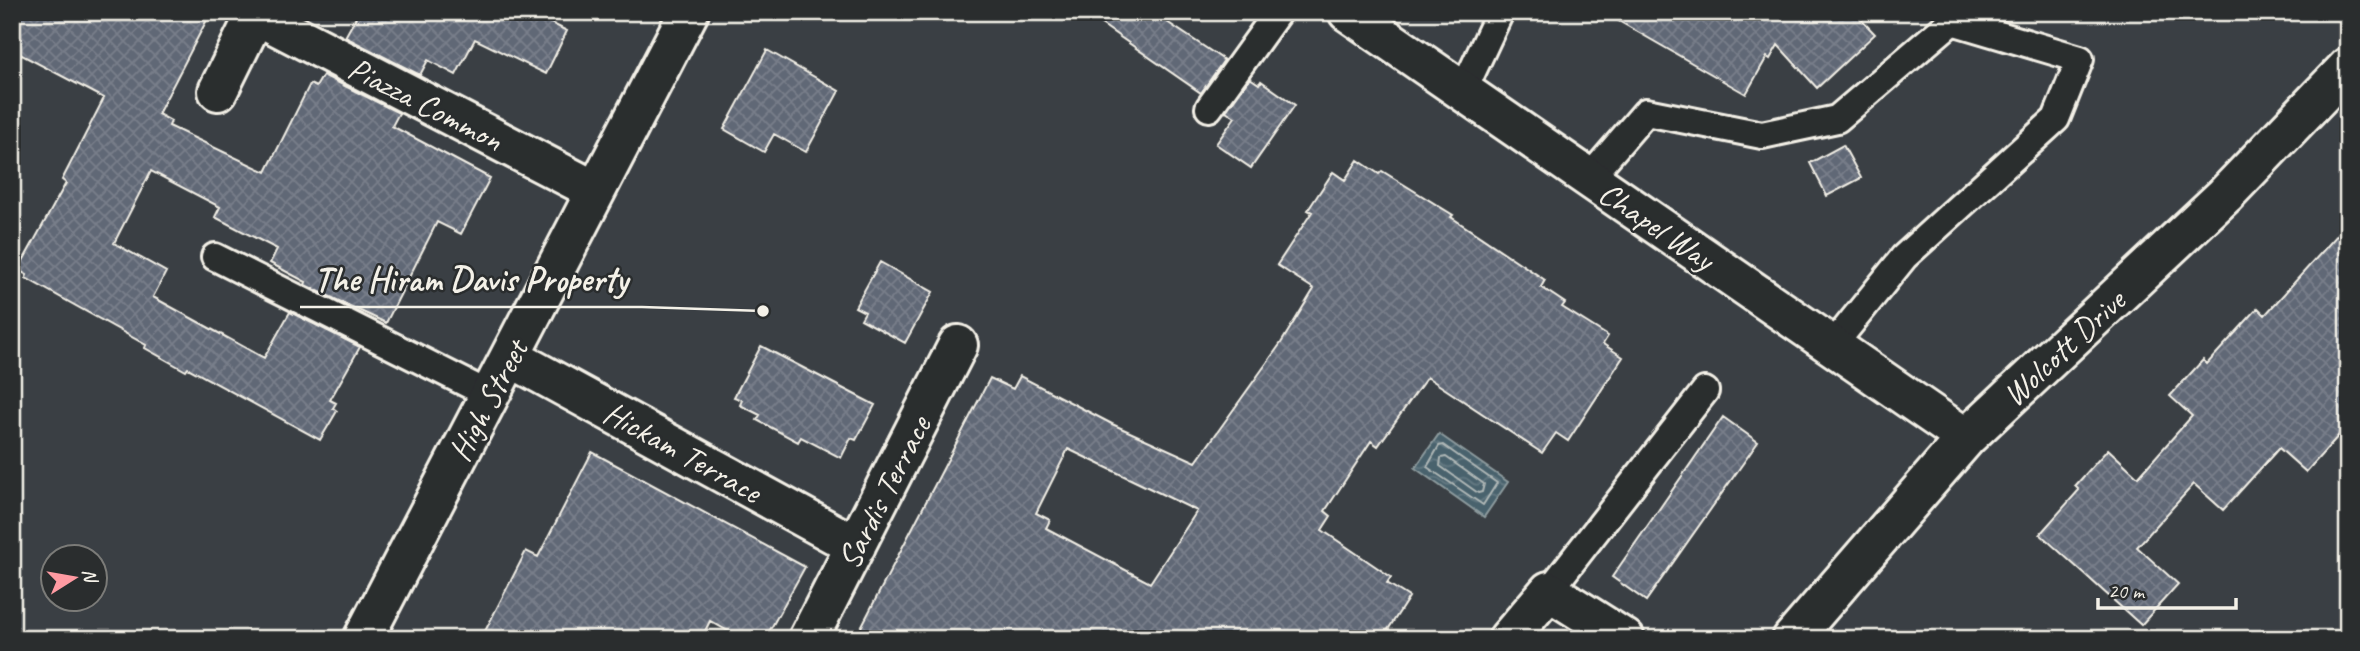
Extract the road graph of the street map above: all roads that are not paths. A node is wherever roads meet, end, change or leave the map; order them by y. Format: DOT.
graph roads {
  1 [pos="1278,12"];
  2 [pos="1348,12"];
  3 [pos="1500,12"];
  4 [pos="688,13"];
  5 [pos="256,14"];
  6 [pos="1969,19"];
  7 [pos="2348,67"];
  8 [pos="218,91"];
  9 [pos="1463,91"];
  10 [pos="1209,108"];
  11 [pos="1589,178"];
  12 [pos="596,191"];
  13 [pos="215,257"];
  14 [pos="958,345"];
  15 [pos="1833,345"];
  16 [pos="510,357"];
  17 [pos="1704,391"];
  18 [pos="490,395"];
  19 [pos="1966,438"];
  20 [pos="856,546"];
  21 [pos="1549,591"];
  22 [pos="363,639"];
  23 [pos="808,639"];
  24 [pos="1508,639"];
  25 [pos="1625,639"];
  26 [pos="1792,639"];
  1 -- 10 [label="lane"];
  2 -- 9 [label="street, Chapel Way"];
  3 -- 9 [label="lane"];
  4 -- 12 [label="street, High Street"];
  5 -- 8 [label="street"];
  5 -- 12 [label="street, Piazza Common"];
  6 -- 11 [label="lane"];
  6 -- 15 [label="lane"];
  7 -- 19 [label="street, Wolcott Drive"];
  9 -- 11 [label="street, Chapel Way"];
  11 -- 15 [label="street, Chapel Way"];
  12 -- 16 [label="street, High Street"];
  13 -- 18 [label="lane"];
  14 -- 20 [label="street, Sardis Terrace"];
  15 -- 19 [label="street, Chapel Way"];
  16 -- 18 [label="street, High Street"];
  16 -- 20 [label="street, Hickam Terrace"];
  17 -- 21 [label="lane"];
  18 -- 22 [label="street, High Street"];
  19 -- 26 [label="street, Wolcott Drive"];
  20 -- 23 [label="street, Sardis Terrace"];
  21 -- 24 [label="street"];
  21 -- 25 [label="street"];
}
